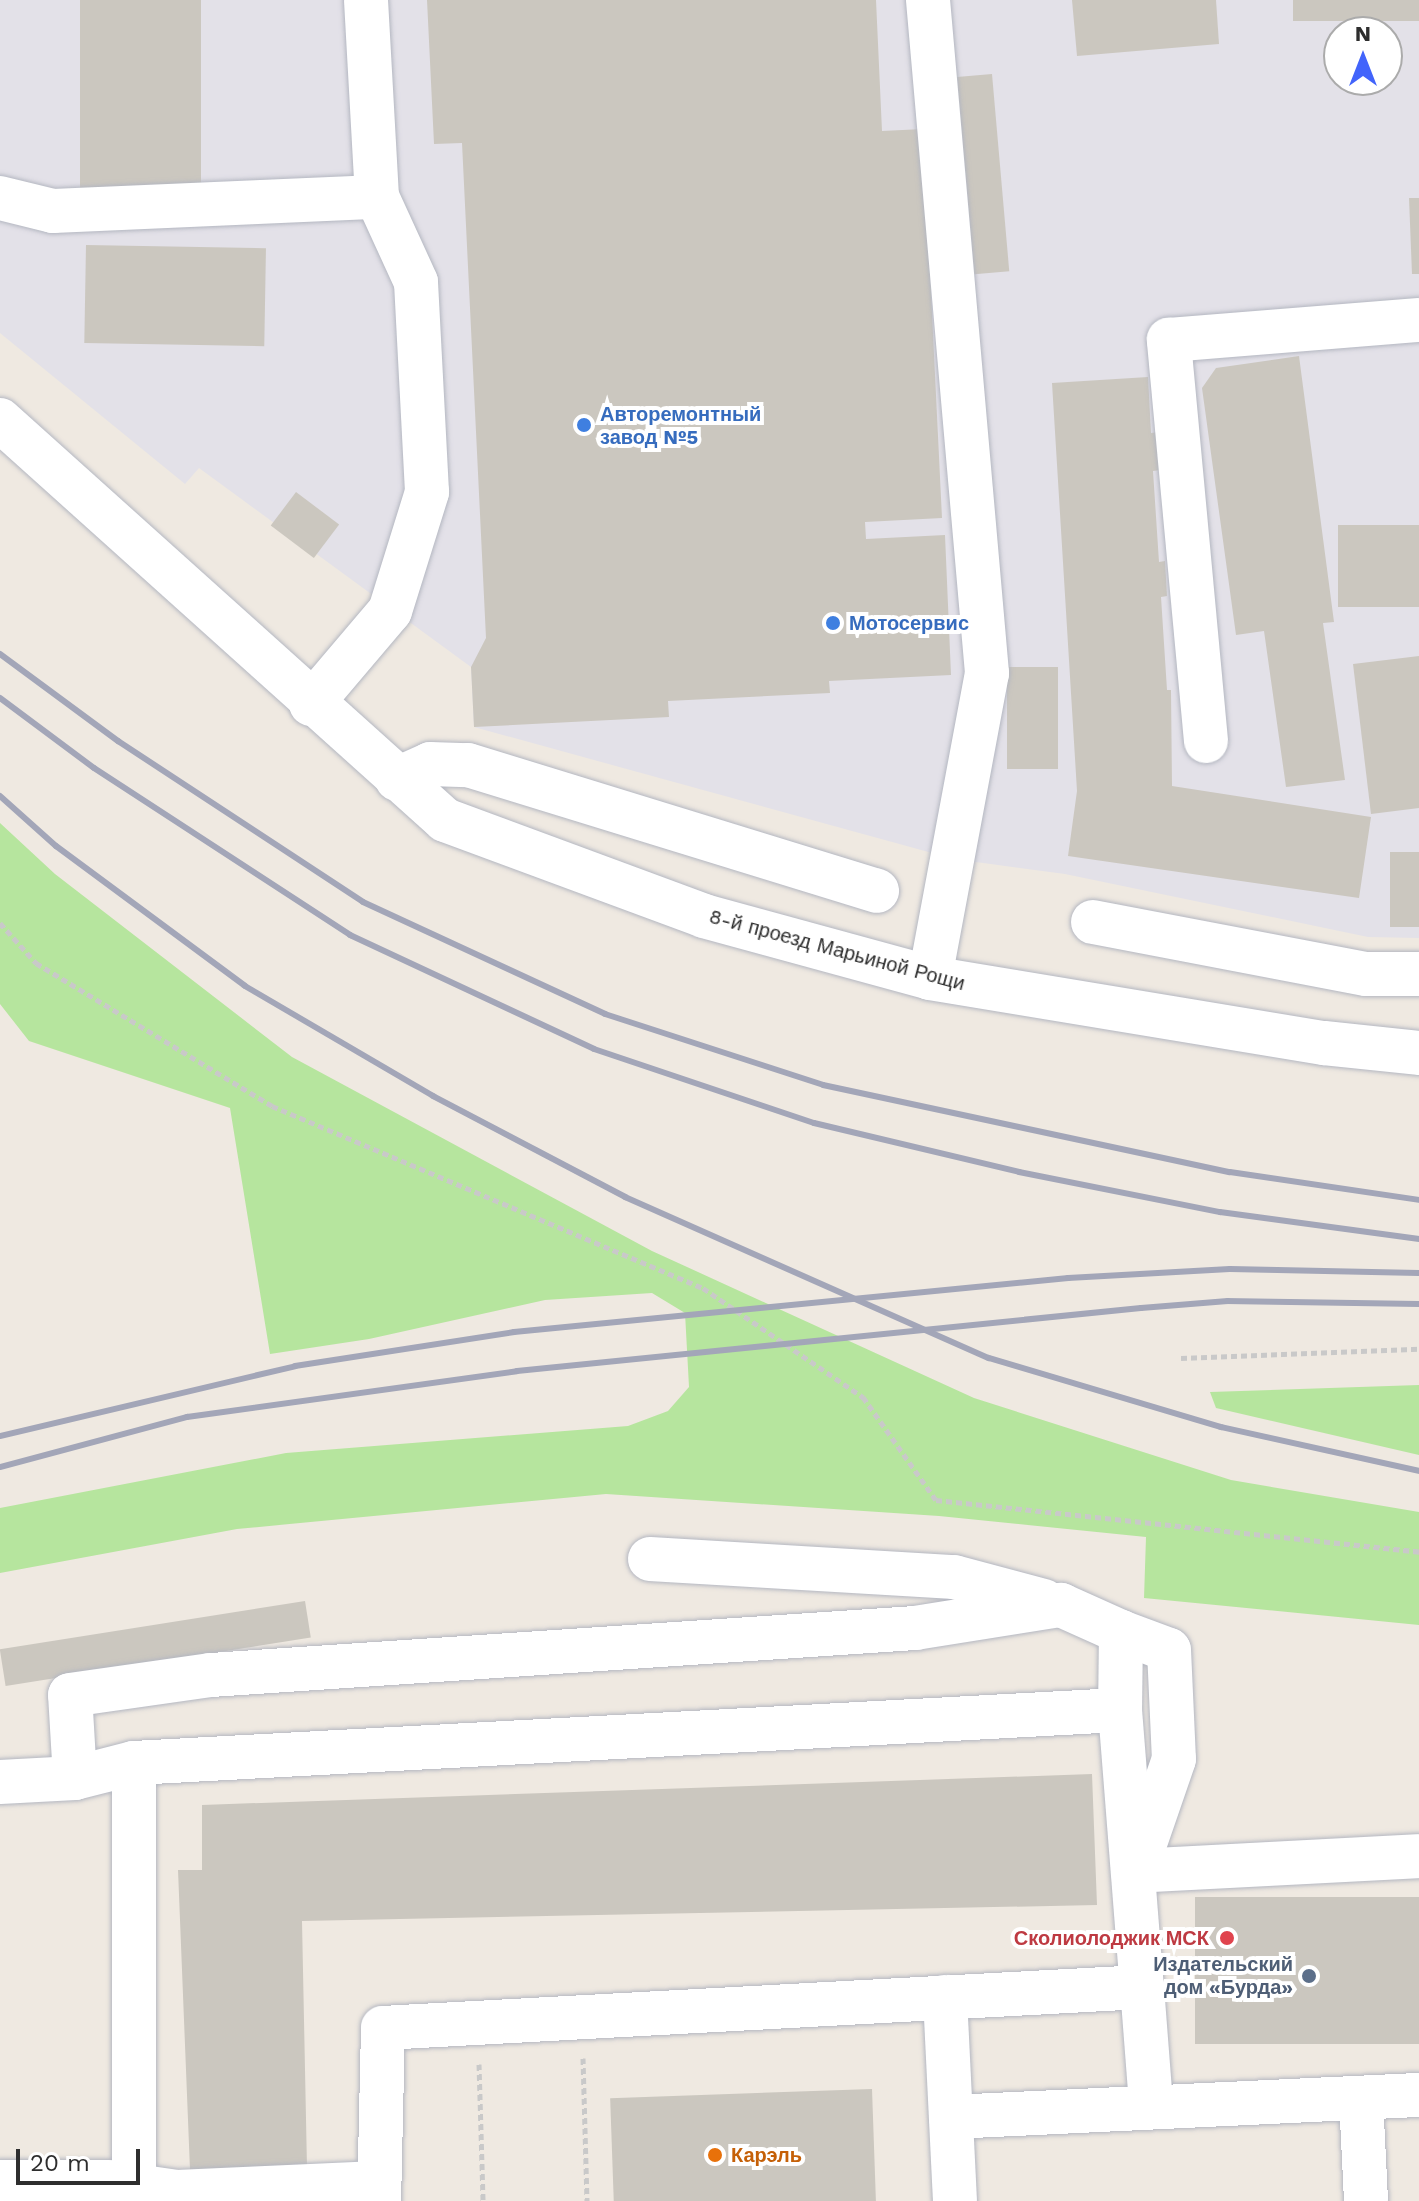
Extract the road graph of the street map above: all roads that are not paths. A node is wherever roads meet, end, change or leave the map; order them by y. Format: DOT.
graph roads {
  1 [pos="366,0"];
  2 [pos="928,0"];
  3 [pos="377,197"];
  4 [pos="0,198"];
  5 [pos="1419,320"];
  6 [pos="0,420"];
  7 [pos="311,704"];
  8 [pos="1206,741"];
  9 [pos="397,779"];
  10 [pos="877,891"];
  11 [pos="1093,922"];
  12 [pos="1419,974"];
  13 [pos="930,978"];
  14 [pos="1419,1053"];
  15 [pos="650,1559"];
  16 [pos="1061,1605"];
  17 [pos="1121,1632"];
  18 [pos="1120,1710"];
  19 [pos="134,1763"];
  20 [pos="75,1778"];
  21 [pos="0,1782"];
  22 [pos="1419,1856"];
  23 [pos="1135,1871"];
  24 [pos="1142,1987"];
  25 [pos="945,1997"];
  26 [pos="1419,2095"];
  27 [pos="1361,2098"];
  28 [pos="1151,2105"];
  29 [pos="951,2117"];
  30 [pos="0,2182"];
  31 [pos="379,2192"];
  32 [pos="134,2193"];
  33 [pos="955,2201"];
  34 [pos="1366,2201"];
  1 -- 3 [label="street"];
  2 -- 13 [label="street"];
  3 -- 4 [label="street"];
  3 -- 7 [label="street"];
  5 -- 8 [label="street"];
  6 -- 7 [label="street, 8-й проезд Марьиной Рощи"];
  7 -- 9 [label="street, 8-й проезд Марьиной Рощи"];
  9 -- 10 [label="street"];
  9 -- 13 [label="street, 8-й проезд Марьиной Рощи"];
  11 -- 12 [label="street"];
  13 -- 14 [label="street, 8-й проезд Марьиной Рощи"];
  15 -- 16 [label="street"];
  16 -- 17 [label="street"];
  16 -- 20 [label="street"];
  17 -- 18 [label="street"];
  17 -- 23 [label="street"];
  18 -- 19 [label="street"];
  18 -- 23 [label="street"];
  19 -- 20 [label="street"];
  19 -- 32 [label="street"];
  20 -- 21 [label="street"];
  22 -- 23 [label="street"];
  23 -- 24 [label="street"];
  24 -- 25 [label="street"];
  24 -- 28 [label="street"];
  25 -- 29 [label="street"];
  25 -- 31 [label="street"];
  26 -- 27 [label="street"];
  27 -- 28 [label="street"];
  27 -- 34 [label="street"];
  28 -- 29 [label="street"];
  29 -- 33 [label="street"];
  30 -- 32 [label="street"];
  31 -- 32 [label="street"];
}
